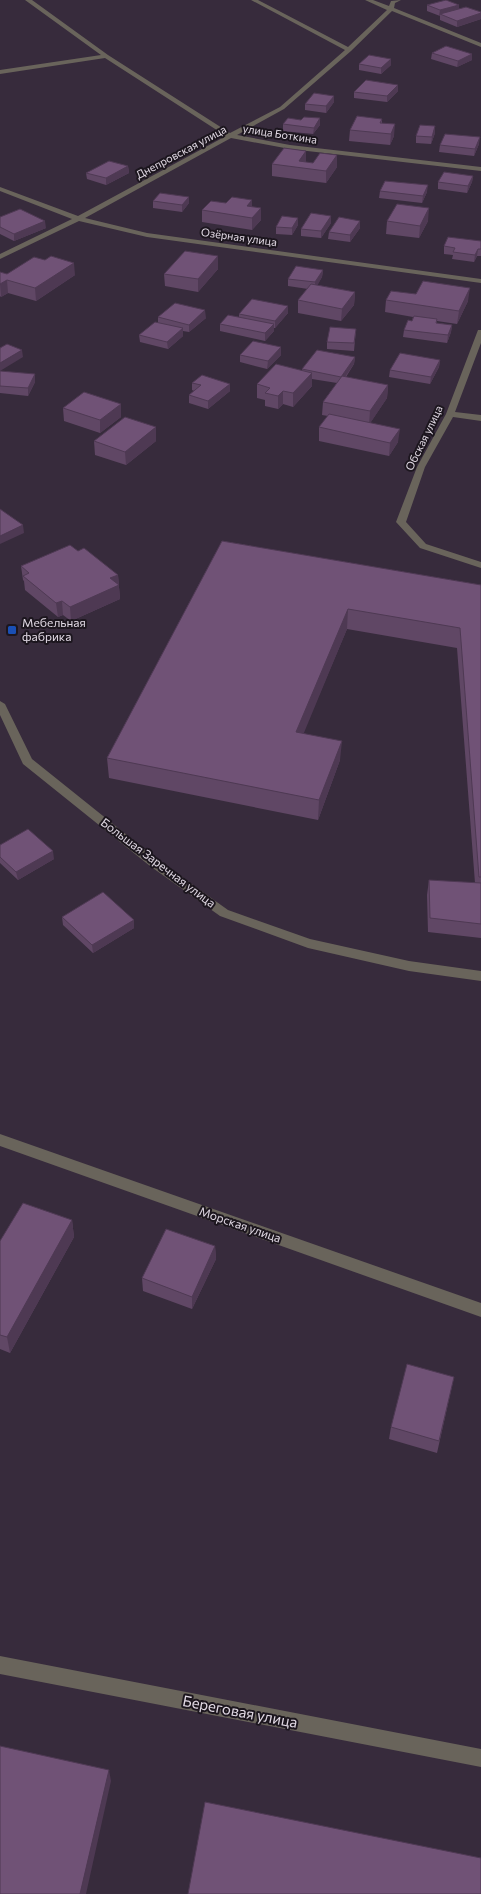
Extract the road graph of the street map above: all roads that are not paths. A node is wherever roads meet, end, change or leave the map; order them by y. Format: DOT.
graph roads {
  1 [pos="28,0"];
  2 [pos="254,0"];
  3 [pos="368,0"];
  4 [pos="398,0"];
  5 [pos="390,10"];
  6 [pos="481,45"];
  7 [pos="349,50"];
  8 [pos="106,56"];
  9 [pos="0,72"];
  10 [pos="230,136"];
  11 [pos="481,169"];
  12 [pos="0,189"];
  13 [pos="78,218"];
  14 [pos="0,257"];
  15 [pos="481,282"];
  16 [pos="481,332"];
  17 [pos="450,414"];
  18 [pos="481,418"];
  19 [pos="481,566"];
  20 [pos="0,704"];
  21 [pos="481,976"];
  22 [pos="0,1140"];
  23 [pos="481,1310"];
  24 [pos="0,1665"];
  25 [pos="481,1758"];
  1 -- 8 [label="street, улица Боткина"];
  2 -- 7 [label="street"];
  3 -- 5 [label="street"];
  4 -- 5 [label="street, Днепровская улица"];
  5 -- 6 [label="street"];
  5 -- 7 [label="street, Днепровская улица"];
  7 -- 10 [label="street, Днепровская улица"];
  8 -- 9 [label="street"];
  8 -- 10 [label="street, улица Боткина"];
  10 -- 11 [label="street, улица Боткина"];
  10 -- 13 [label="street, Днепровская улица"];
  12 -- 13 [label="street, Озёрная улица"];
  13 -- 14 [label="street, Днепровская улица"];
  13 -- 15 [label="street, Озёрная улица"];
  16 -- 17 [label="street, Обская улица"];
  17 -- 18 [label="street"];
  17 -- 19 [label="street, Обская улица"];
  20 -- 21 [label="street, Большая Заречная улица"];
  22 -- 23 [label="street, Морская улица"];
  24 -- 25 [label="street, Береговая улица"];
}
